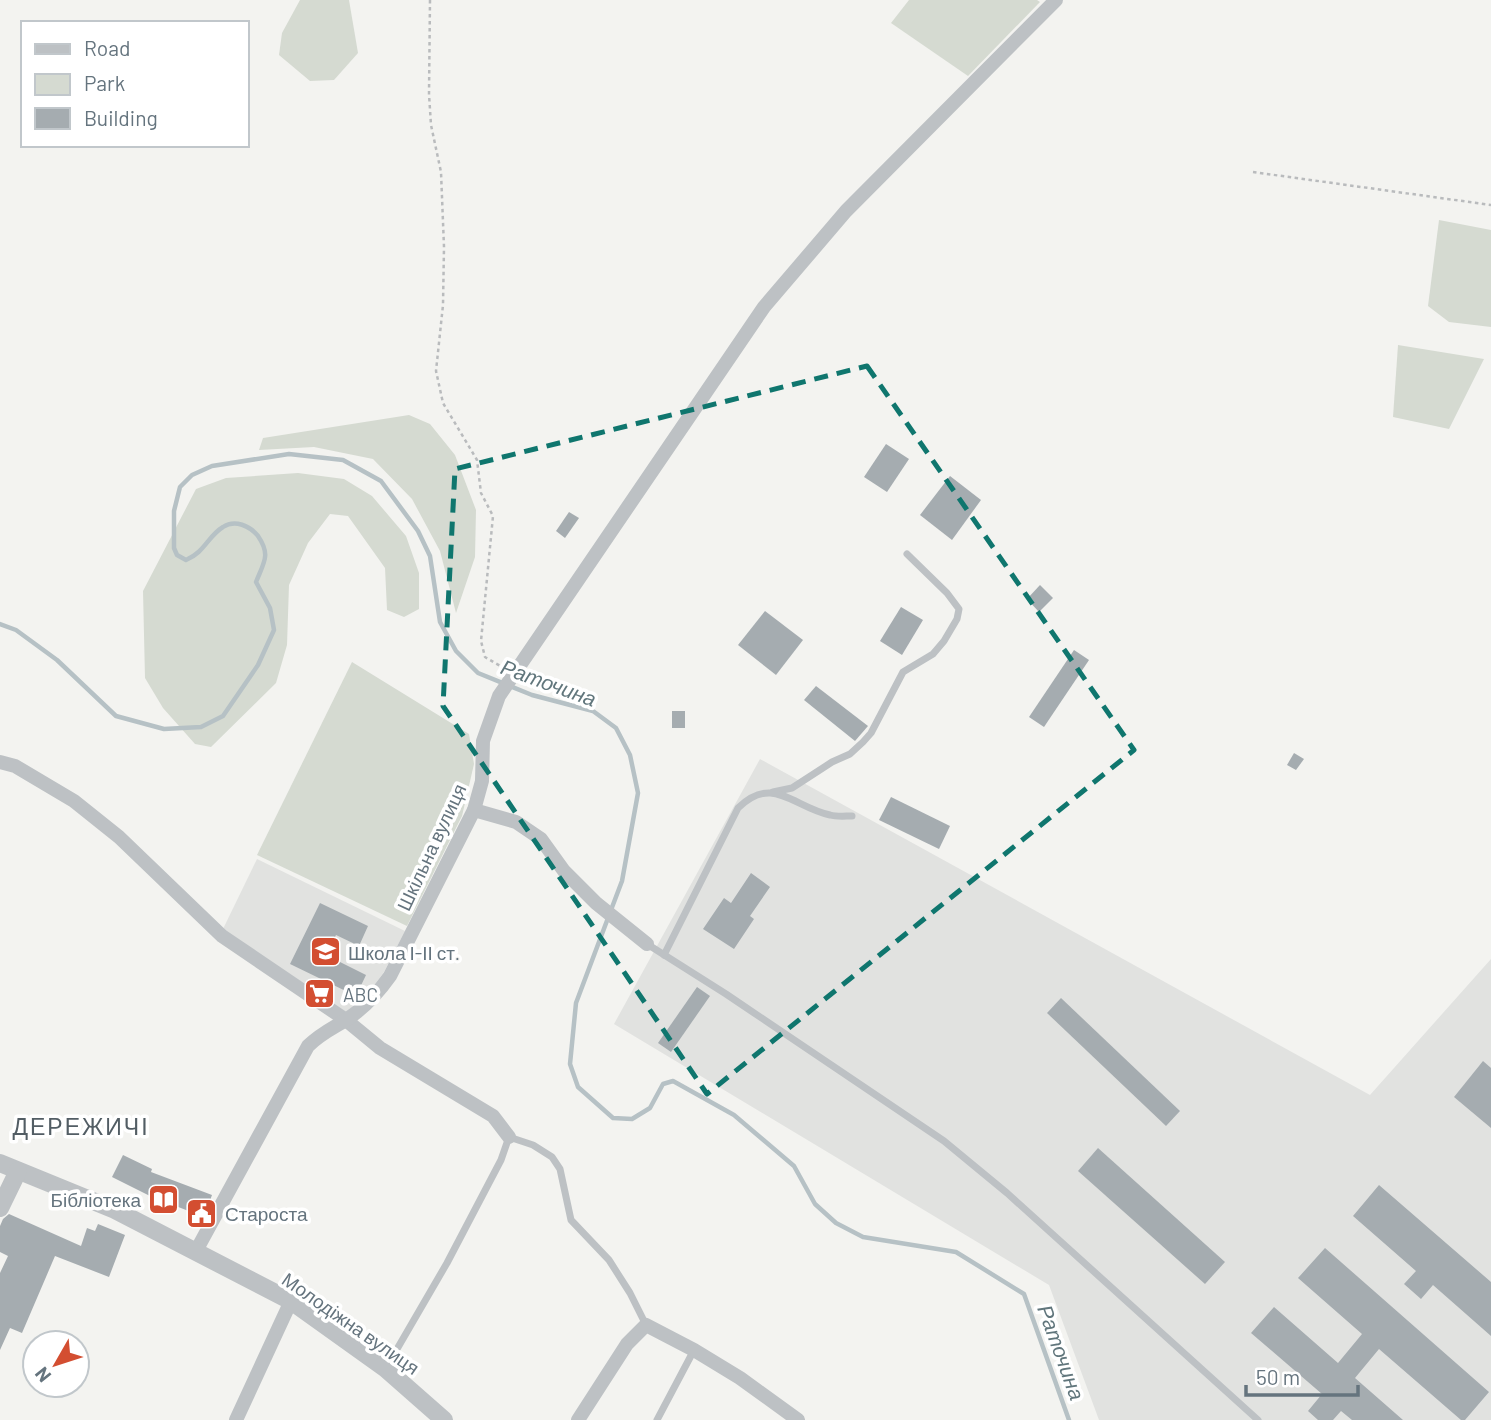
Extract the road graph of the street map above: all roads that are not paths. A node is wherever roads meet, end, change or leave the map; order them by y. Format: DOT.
graph roads {
  1 [pos="1056,0"];
  2 [pos="907,554"];
  3 [pos="0,762"];
  4 [pos="773,792"];
  5 [pos="474,810"];
  6 [pos="852,816"];
  7 [pos="647,944"];
  8 [pos="664,955"];
  9 [pos="346,1020"];
  10 [pos="509,1136"];
  11 [pos="0,1163"];
  12 [pos="18,1171"];
  13 [pos="0,1208"];
  14 [pos="196,1251"];
  15 [pos="291,1301"];
  16 [pos="646,1325"];
  17 [pos="694,1350"];
  18 [pos="386,1369"];
  19 [pos="236,1420"];
  20 [pos="444,1420"];
  21 [pos="578,1420"];
  22 [pos="657,1420"];
  23 [pos="797,1420"];
  24 [pos="1258,1420"];
  1 -- 5 [label="street, Шкільна вулиця"];
  2 -- 4 [label="lane"];
  3 -- 9 [label="street"];
  4 -- 6 [label="lane"];
  4 -- 8 [label="lane"];
  5 -- 7 [label="street"];
  5 -- 9 [label="street, Шкільна вулиця"];
  7 -- 8 [label="lane"];
  8 -- 24 [label="lane"];
  9 -- 10 [label="street"];
  9 -- 14 [label="street, Шкільна вулиця"];
  10 -- 16 [label="lane"];
  10 -- 18 [label="lane"];
  11 -- 12 [label="street, Молодіжна вулиця"];
  12 -- 13 [label="street"];
  12 -- 14 [label="street, Молодіжна вулиця"];
  14 -- 15 [label="street, Молодіжна вулиця"];
  15 -- 18 [label="street, Молодіжна вулиця"];
  15 -- 19 [label="street"];
  16 -- 17 [label="street"];
  16 -- 21 [label="street"];
  17 -- 22 [label="lane"];
  17 -- 23 [label="street"];
  18 -- 20 [label="street, Молодіжна вулиця"];
}
